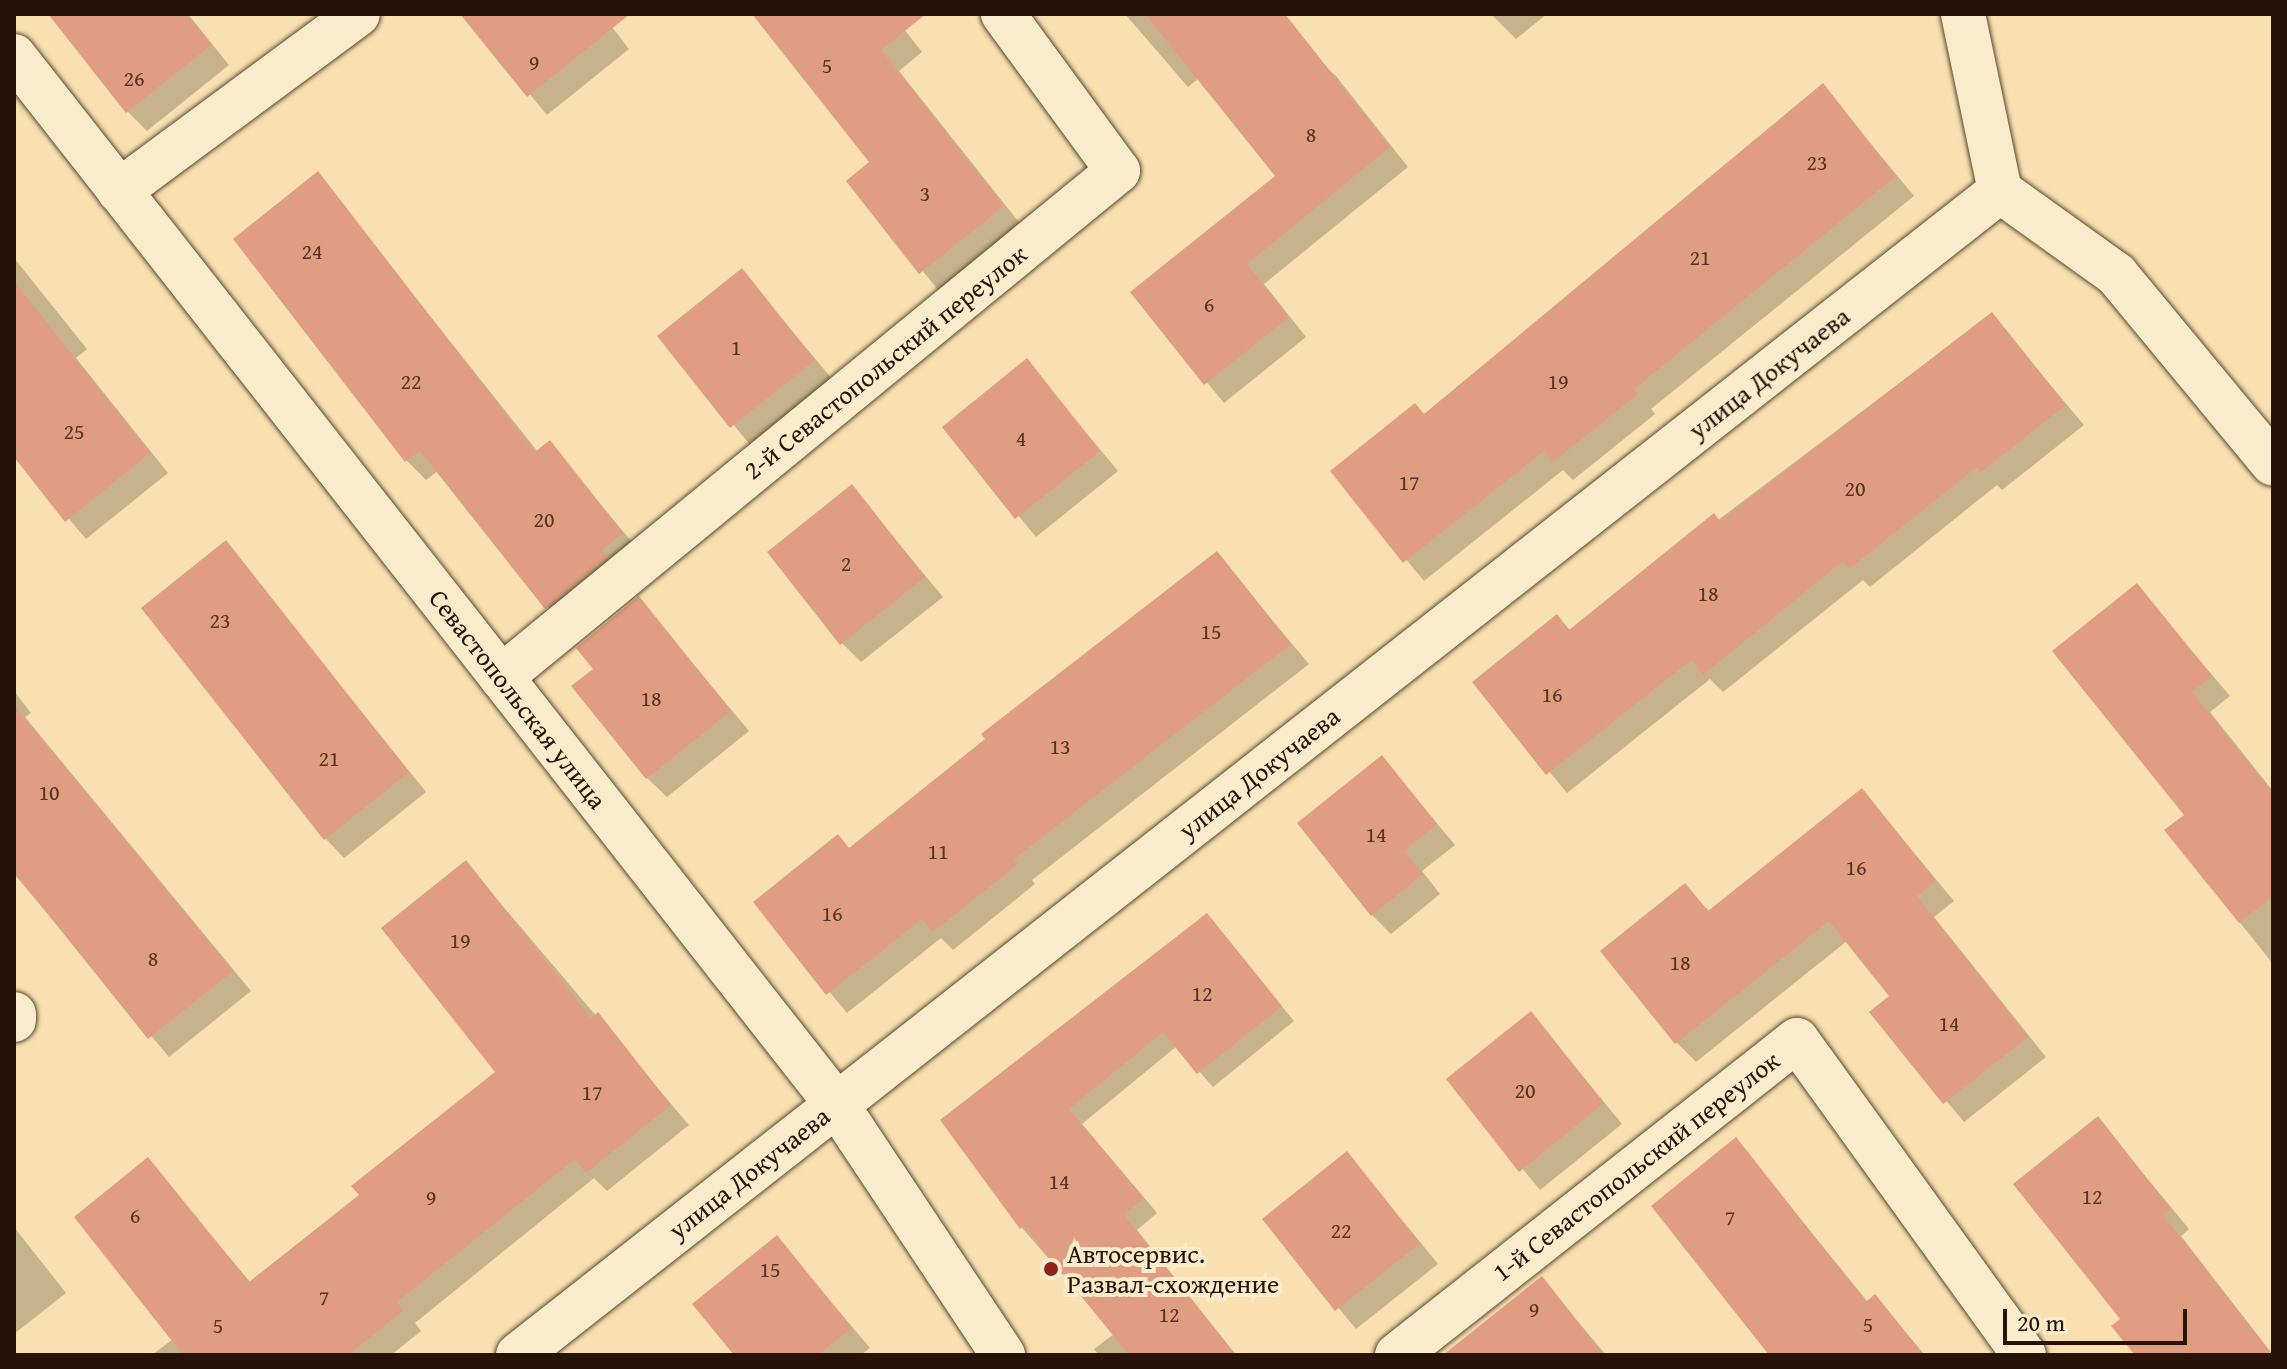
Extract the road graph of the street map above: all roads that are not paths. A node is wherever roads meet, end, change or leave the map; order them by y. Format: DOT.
graph roads {
  1 [pos="358,14"];
  2 [pos="1003,14"];
  3 [pos="1963,14"];
  4 [pos="14,56"];
  5 [pos="119,191"];
  6 [pos="2000,191"];
  7 [pos="2273,464"];
  8 [pos="501,677"];
  9 [pos="14,1014"];
  10 [pos="14,1020"];
  11 [pos="837,1105"];
  12 [pos="518,1355"];
  13 [pos="1003,1355"];
  14 [pos="1397,1355"];
  15 [pos="2024,1355"];
  1 -- 5 [label="street"];
  2 -- 8 [label="street, 2-й Севастопольский переулок"];
  3 -- 6 [label="street"];
  4 -- 5 [label="street, Севастопольская улица"];
  5 -- 8 [label="street, Севастопольская улица"];
  6 -- 7 [label="street"];
  6 -- 11 [label="street, улица Докучаева"];
  8 -- 11 [label="street, Севастопольская улица"];
  9 -- 10 [label="street"];
  11 -- 12 [label="street, улица Докучаева"];
  11 -- 13 [label="street, Севастопольская улица"];
  14 -- 15 [label="street, 1-й Севастопольский переулок"];
}
